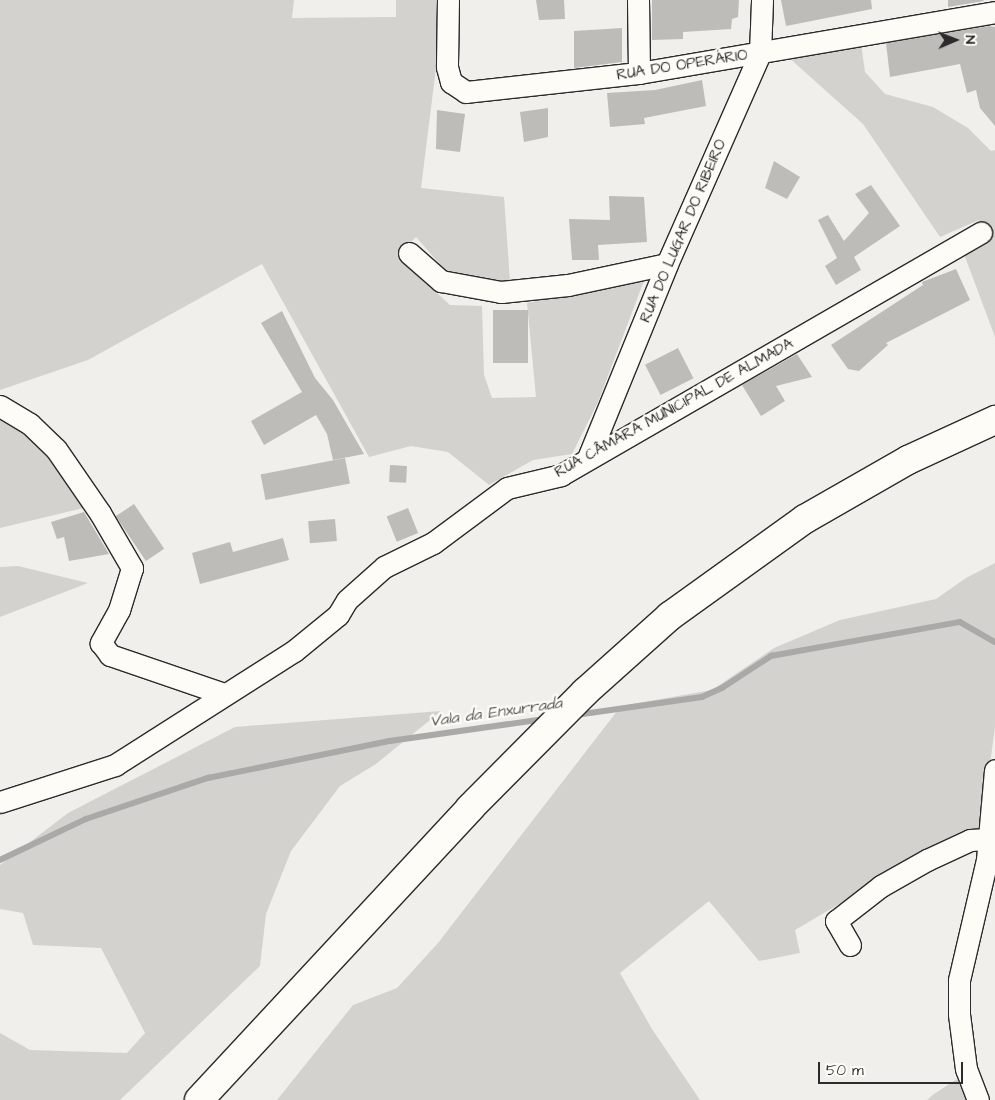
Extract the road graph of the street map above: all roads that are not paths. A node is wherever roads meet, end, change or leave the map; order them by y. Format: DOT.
graph roads {
  1 [pos="448,0"];
  2 [pos="638,0"];
  3 [pos="762,0"];
  4 [pos="995,12"];
  5 [pos="760,53"];
  6 [pos="640,73"];
  7 [pos="981,233"];
  8 [pos="409,253"];
  9 [pos="667,264"];
  10 [pos="0,406"];
  11 [pos="995,420"];
  12 [pos="588,458"];
  13 [pos="224,694"];
  14 [pos="995,770"];
  15 [pos="0,802"];
  16 [pos="988,839"];
  17 [pos="850,945"];
  18 [pos="199,1100"];
  19 [pos="978,1100"];
  1 -- 6 [label="street, RUA DO OPERÁRIO"];
  2 -- 6 [label="street"];
  3 -- 5 [label="street, RUA DO LUGAR DO RIBEIRO"];
  4 -- 5 [label="street, RUA DO OPERÁRIO"];
  5 -- 6 [label="street, RUA DO OPERÁRIO"];
  5 -- 9 [label="street, RUA DO LUGAR DO RIBEIRO"];
  7 -- 12 [label="street, RUA CÂMARA MUNICIPAL DE ALMADA"];
  8 -- 9 [label="street"];
  9 -- 12 [label="street, RUA DO LUGAR DO RIBEIRO"];
  10 -- 13 [label="street"];
  11 -- 18 [label="main road"];
  12 -- 13 [label="street, RUA CÂMARA MUNICIPAL DE ALMADA"];
  13 -- 15 [label="street, RUA CÂMARA MUNICIPAL DE ALMADA"];
  14 -- 16 [label="street"];
  16 -- 17 [label="street"];
  16 -- 19 [label="street"];
}
